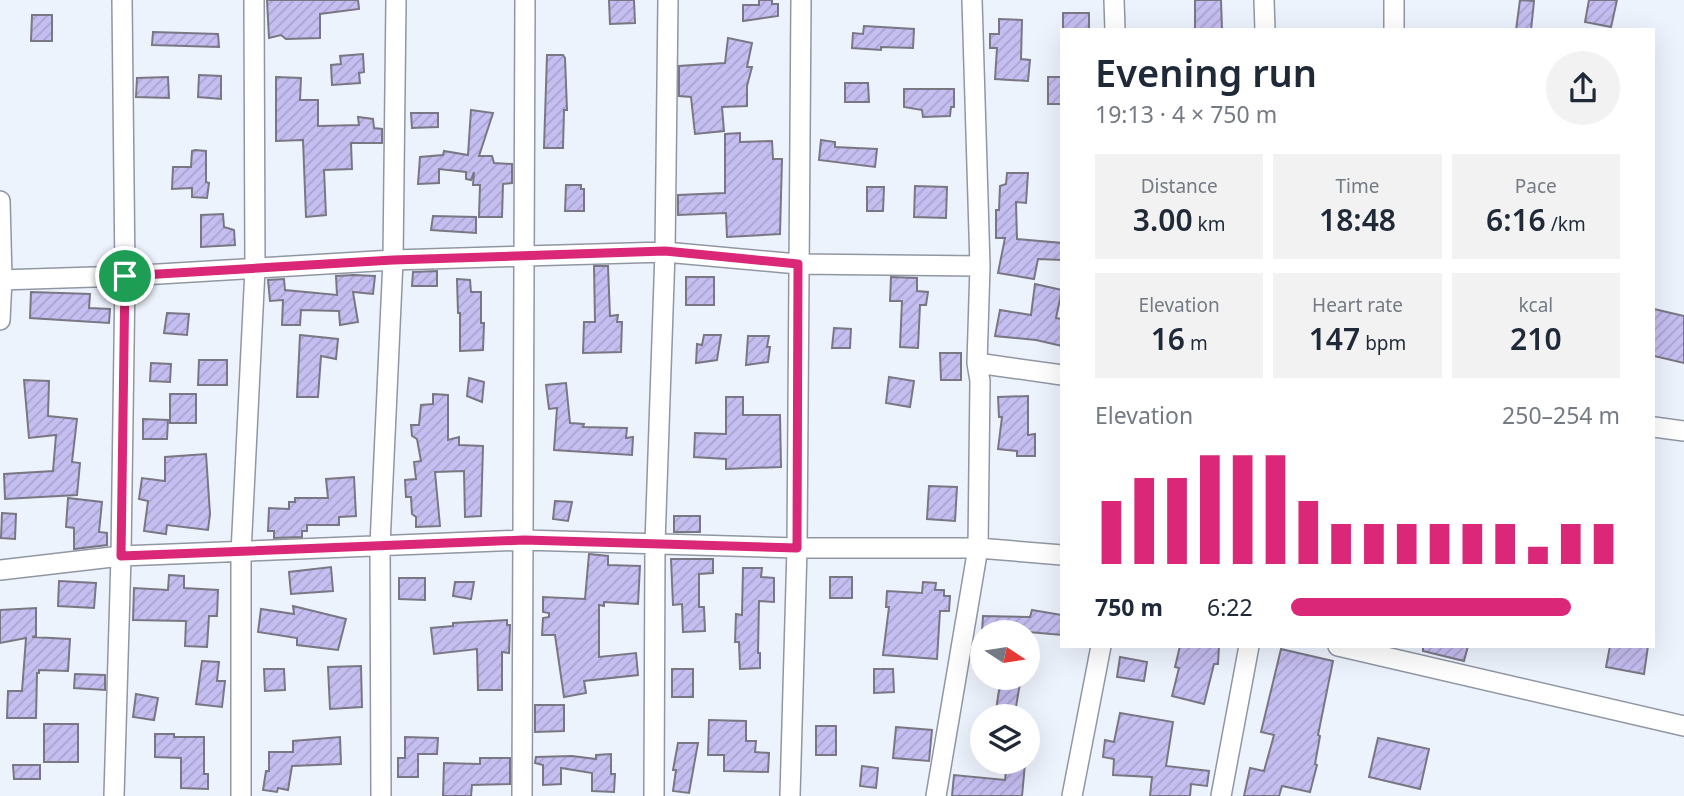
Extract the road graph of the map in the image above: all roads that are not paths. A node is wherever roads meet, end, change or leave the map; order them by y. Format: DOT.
graph roads {
  1 [pos="122,0"];
  2 [pos="254,0"];
  3 [pos="396,0"];
  4 [pos="525,0"];
  5 [pos="668,0"];
  6 [pos="801,0"];
  7 [pos="972,0"];
  8 [pos="1114,0"];
  9 [pos="1264,0"];
  10 [pos="1394,0"];
  11 [pos="1115,28"];
  12 [pos="1265,28"];
  13 [pos="1394,28"];
  14 [pos="0,201"];
  15 [pos="665,251"];
  16 [pos="525,256"];
  17 [pos="393,260"];
  18 [pos="798,264"];
  19 [pos="979,266"];
  20 [pos="255,269"];
  21 [pos="125,276"];
  22 [pos="1,280"];
  23 [pos="0,320"];
  24 [pos="977,363"];
  25 [pos="1060,375"];
  26 [pos="1655,427"];
  27 [pos="1684,431"];
  28 [pos="524,540"];
  29 [pos="654,543"];
  30 [pos="380,545"];
  31 [pos="797,548"];
  32 [pos="978,548"];
  33 [pos="242,553"];
  34 [pos="1060,555"];
  35 [pos="121,556"];
  36 [pos="0,570"];
  37 [pos="1101,648"];
  38 [pos="1249,648"];
  39 [pos="1347,648"];
  40 [pos="1684,726"];
  41 [pos="114,796"];
  42 [pos="240,796"];
  43 [pos="381,796"];
  44 [pos="522,796"];
  45 [pos="654,796"];
  46 [pos="789,796"];
  47 [pos="936,796"];
  48 [pos="1072,796"];
  49 [pos="1221,796"];
  1 -- 21 [label="street"];
  2 -- 20 [label="street"];
  3 -- 17 [label="street"];
  4 -- 16 [label="street"];
  5 -- 15 [label="street"];
  6 -- 18 [label="street"];
  7 -- 19 [label="street"];
  8 -- 11 [label="street"];
  9 -- 12 [label="street"];
  10 -- 13 [label="street"];
  14 -- 22 [label="street"];
  15 -- 16 [label="street"];
  15 -- 18 [label="street"];
  15 -- 29 [label="street"];
  16 -- 17 [label="street"];
  16 -- 28 [label="street"];
  17 -- 20 [label="street"];
  17 -- 30 [label="street"];
  18 -- 19 [label="street"];
  18 -- 31 [label="street"];
  19 -- 24 [label="street"];
  20 -- 21 [label="street"];
  20 -- 33 [label="street"];
  21 -- 22 [label="street"];
  21 -- 35 [label="street"];
  22 -- 23 [label="street"];
  24 -- 25 [label="street"];
  24 -- 32 [label="street"];
  26 -- 27 [label="street"];
  28 -- 29 [label="street"];
  28 -- 30 [label="street"];
  28 -- 44 [label="street"];
  29 -- 31 [label="street"];
  29 -- 45 [label="street"];
  30 -- 33 [label="street"];
  30 -- 43 [label="street"];
  31 -- 32 [label="street"];
  31 -- 46 [label="street"];
  32 -- 34 [label="street"];
  32 -- 47 [label="street"];
  33 -- 35 [label="street"];
  33 -- 42 [label="street"];
  35 -- 36 [label="street"];
  35 -- 41 [label="street"];
  37 -- 48 [label="street"];
  38 -- 49 [label="street"];
  39 -- 40 [label="street"];
}
